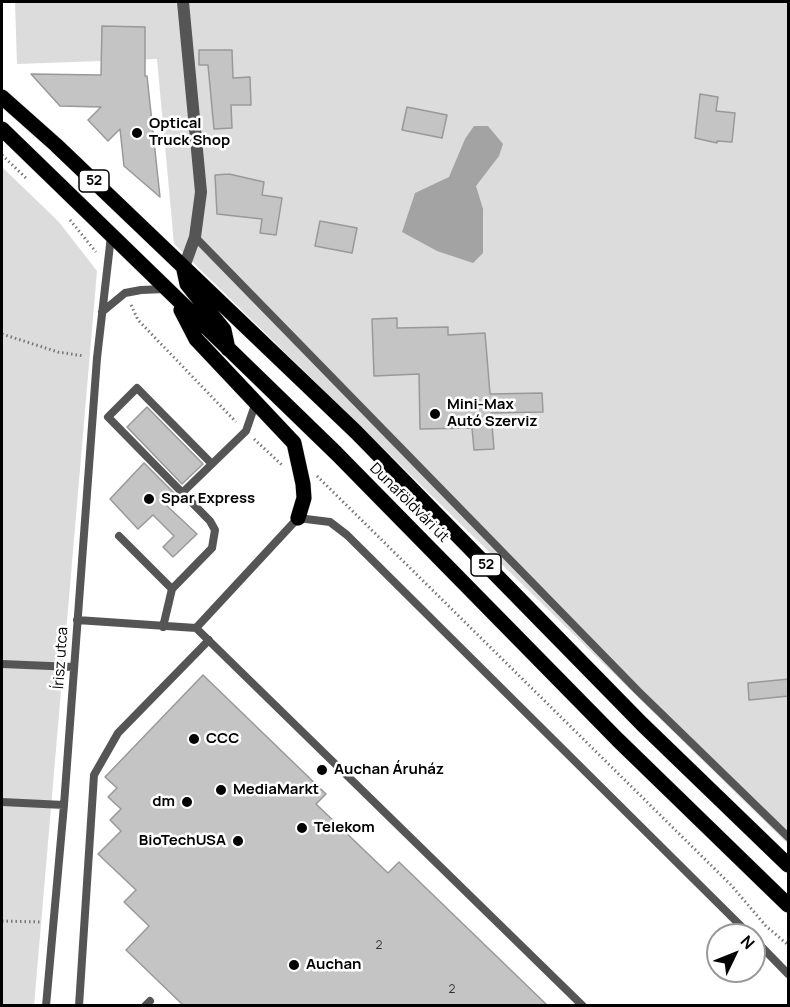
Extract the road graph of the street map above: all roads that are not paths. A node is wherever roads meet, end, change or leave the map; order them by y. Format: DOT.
graph roads {
  1 [pos="183,2"];
  2 [pos="2,97"];
  3 [pos="2,129"];
  4 [pos="111,236"];
  5 [pos="195,237"];
  6 [pos="184,267"];
  7 [pos="171,294"];
  8 [pos="102,312"];
  9 [pos="228,349"];
  10 [pos="256,401"];
  11 [pos="212,464"];
  12 [pos="182,493"];
  13 [pos="298,518"];
  14 [pos="119,536"];
  15 [pos="172,589"];
  16 [pos="77,620"];
  17 [pos="163,627"];
  18 [pos="196,628"];
  19 [pos="208,640"];
  20 [pos="2,664"];
  21 [pos="74,667"];
  22 [pos="2,802"];
  23 [pos="64,805"];
  24 [pos="789,837"];
  25 [pos="789,865"];
  26 [pos="789,905"];
  27 [pos="738,923"];
  28 [pos="766,951"];
  29 [pos="789,974"];
  30 [pos="46,1005"];
  31 [pos="79,1005"];
  32 [pos="583,1005"];
  1 -- 5 [label="street"];
  2 -- 6 [label="main road, Dunaföldvári út / 52"];
  3 -- 4 [label="main road, Dunaföldvári út / 52"];
  4 -- 7 [label="main road, Dunaföldvári út / 52"];
  4 -- 8 [label="lane, Írisz utca"];
  5 -- 6 [label="street"];
  5 -- 24 [label="lane"];
  6 -- 9 [label="main road"];
  6 -- 25 [label="main road, Dunaföldvári út / 52"];
  7 -- 8 [label="lane"];
  7 -- 9 [label="main road, Dunaföldvári út / 52"];
  7 -- 10 [label="main road"];
  8 -- 16 [label="lane, Írisz utca"];
  9 -- 26 [label="main road, Dunaföldvári út / 52"];
  10 -- 11 [label="lane"];
  10 -- 13 [label="main road"];
  11 -- 12 [label="lane"];
  11 -- 12 [label="lane"];
  12 -- 15 [label="lane"];
  13 -- 18 [label="lane"];
  13 -- 27 [label="lane"];
  14 -- 15 [label="lane"];
  15 -- 17 [label="lane"];
  16 -- 17 [label="lane"];
  16 -- 21 [label="lane, Írisz utca"];
  17 -- 18 [label="lane"];
  18 -- 19 [label="lane"];
  19 -- 31 [label="lane"];
  19 -- 32 [label="lane"];
  20 -- 21 [label="lane"];
  21 -- 23 [label="lane, Írisz utca"];
  22 -- 23 [label="lane"];
  23 -- 30 [label="lane, Írisz utca"];
  28 -- 29 [label="lane"];
}
